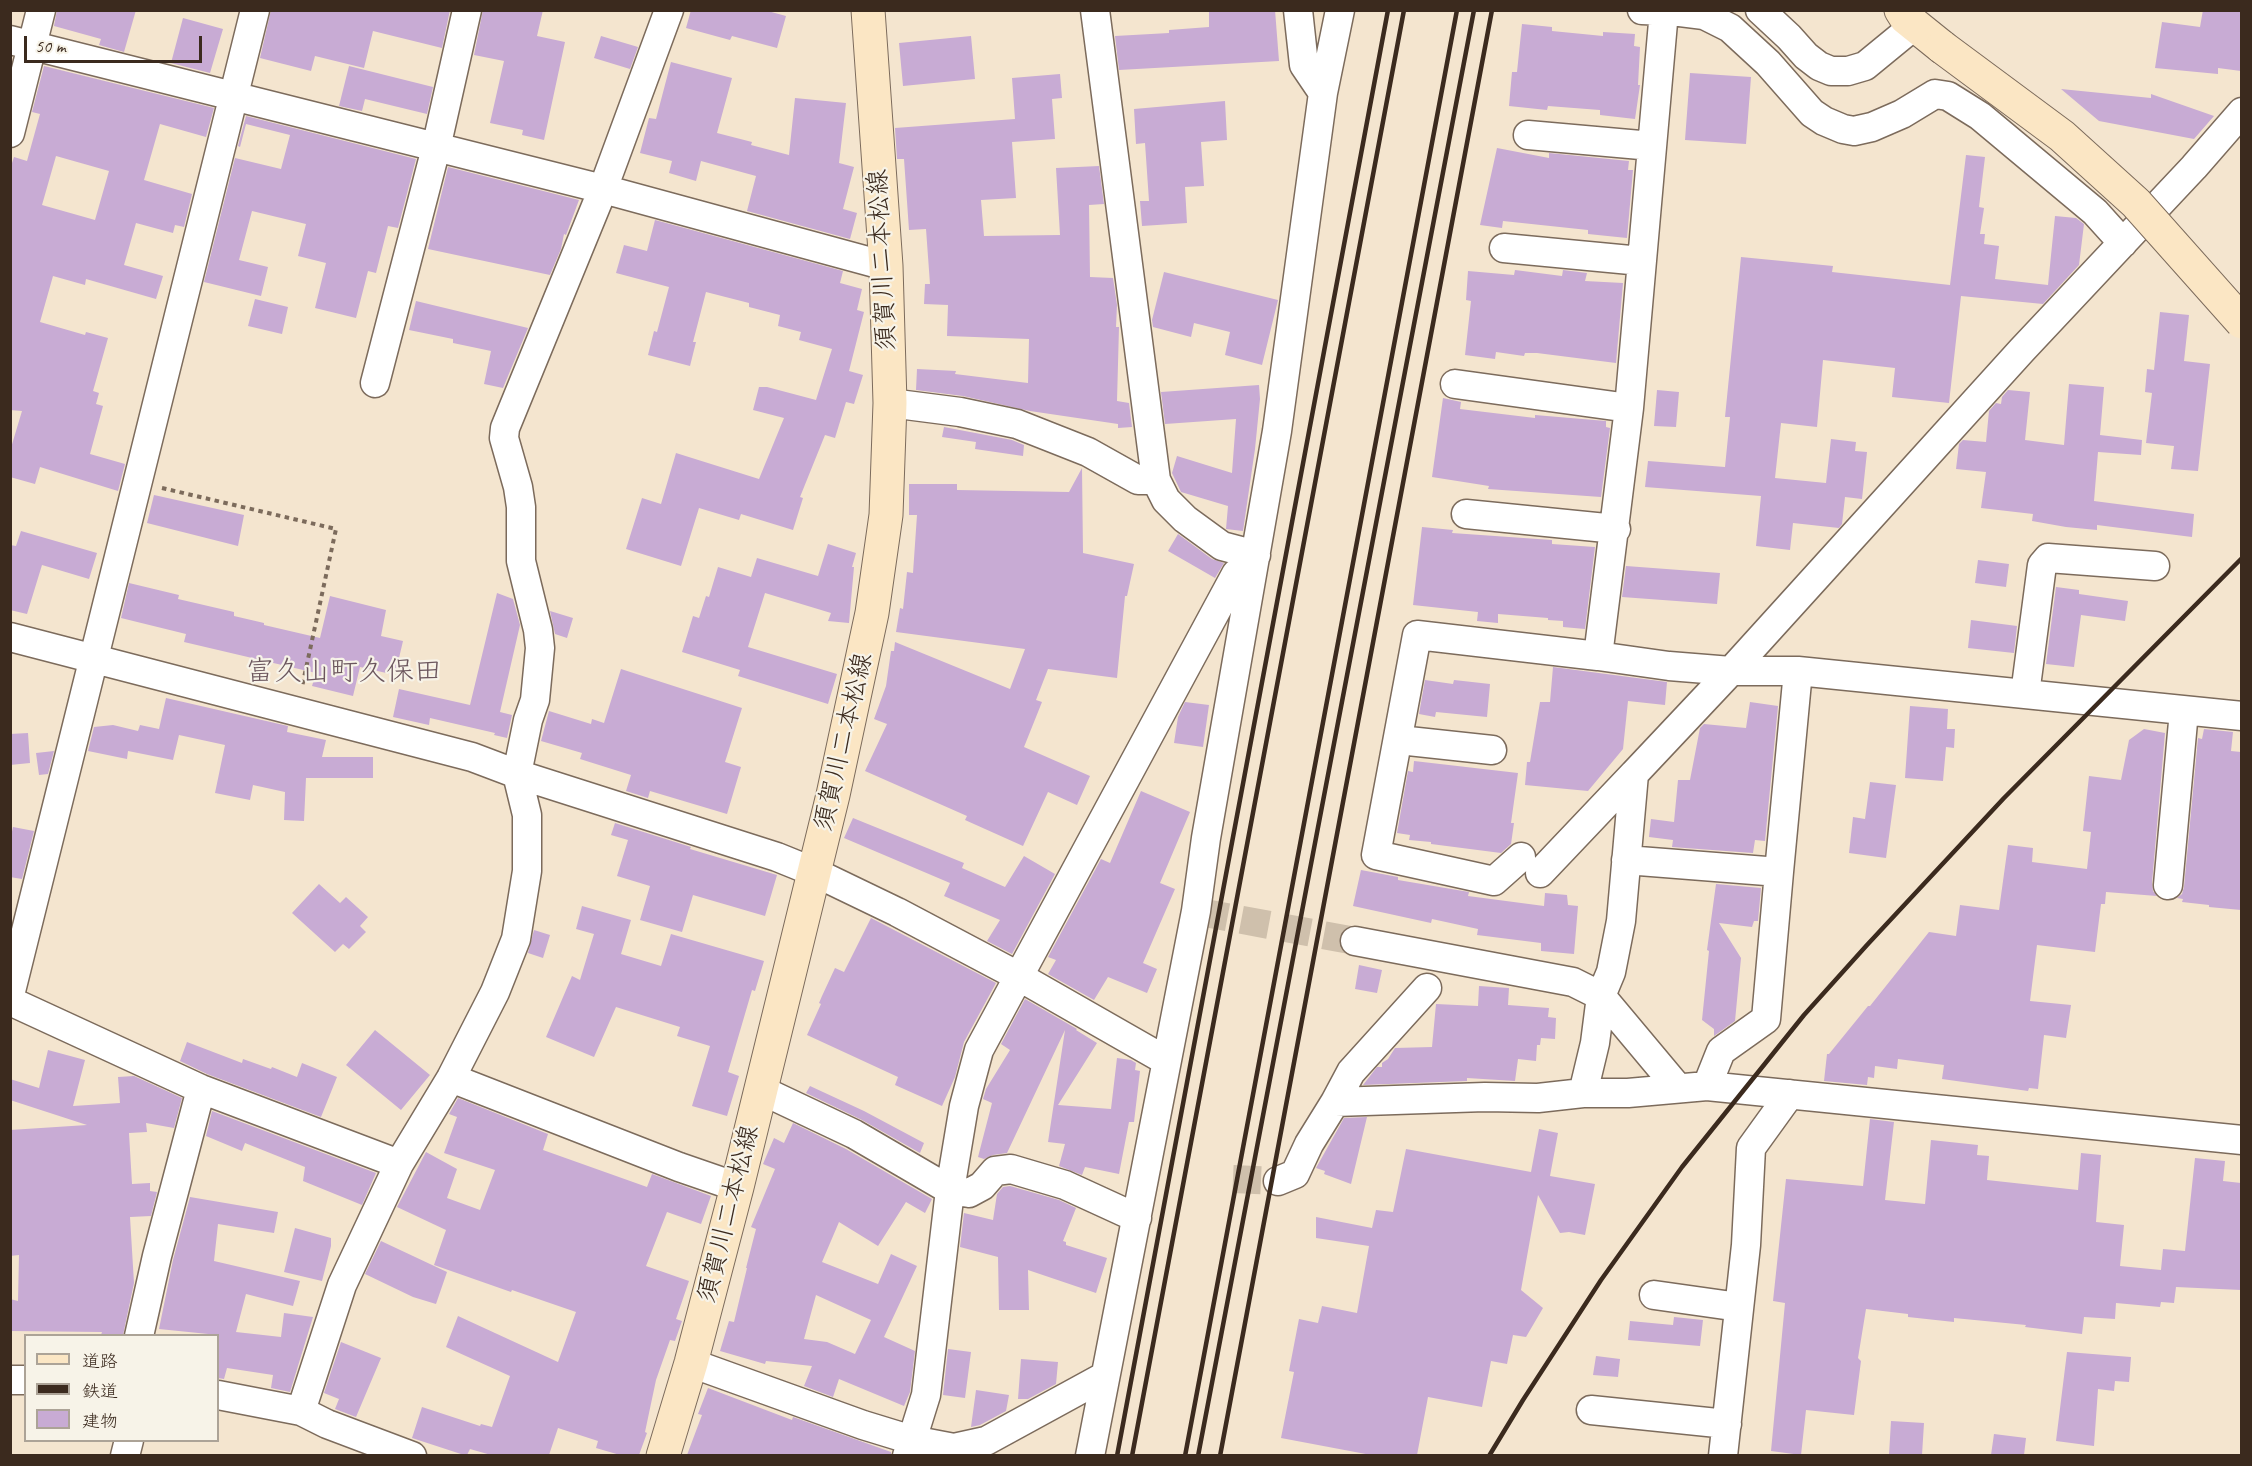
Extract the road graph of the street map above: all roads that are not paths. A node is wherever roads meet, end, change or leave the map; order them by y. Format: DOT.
graph roads {
  1 [pos="41,10"];
  2 [pos="255,10"];
  3 [pos="467,10"];
  4 [pos="669,10"];
  5 [pos="868,10"];
  6 [pos="1095,10"];
  7 [pos="1298,10"];
  8 [pos="1340,10"];
  9 [pos="1642,10"];
  10 [pos="1760,10"];
  11 [pos="1664,11"];
  12 [pos="1908,18"];
  13 [pos="21,43"];
  14 [pos="1323,93"];
  15 [pos="234,96"];
  16 [pos="2241,112"];
  17 [pos="10,133"];
  18 [pos="1528,135"];
  19 [pos="1652,146"];
  20 [pos="436,148"];
  21 [pos="603,189"];
  22 [pos="2123,243"];
  23 [pos="1504,248"];
  24 [pos="1641,261"];
  25 [pos="886,266"];
  26 [pos="2241,322"];
  27 [pos="375,383"];
  28 [pos="1455,384"];
  29 [pos="890,403"];
  30 [pos="1629,408"];
  31 [pos="1156,480"];
  32 [pos="1466,514"];
  33 [pos="1616,529"];
  34 [pos="1256,555"];
  35 [pos="2155,566"];
  36 [pos="10,637"];
  37 [pos="1598,656"];
  38 [pos="93,657"];
  39 [pos="1731,670"];
  40 [pos="1798,671"];
  41 [pos="2025,694"];
  42 [pos="2184,711"];
  43 [pos="2241,716"];
  44 [pos="1399,740"];
  45 [pos="1492,750"];
  46 [pos="517,774"];
  47 [pos="1634,774"];
  48 [pos="1626,860"];
  49 [pos="814,872"];
  50 [pos="1779,872"];
  51 [pos="2168,885"];
  52 [pos="1355,941"];
  53 [pos="1018,976"];
  54 [pos="1427,988"];
  55 [pos="10,995"];
  56 [pos="1601,996"];
  57 [pos="10,1001"];
  58 [pos="1165,1060"];
  59 [pos="451,1078"];
  60 [pos="1707,1086"];
  61 [pos="1678,1088"];
  62 [pos="201,1089"];
  63 [pos="761,1090"];
  64 [pos="1583,1093"];
  65 [pos="1790,1094"];
  66 [pos="1335,1102"];
  67 [pos="2241,1140"];
  68 [pos="399,1164"];
  69 [pos="1278,1181"];
  70 [pos="737,1187"];
  71 [pos="950,1190"];
  72 [pos="1137,1218"];
  73 [pos="1654,1295"];
  74 [pos="1739,1307"];
  75 [pos="139,1334"];
  76 [pos="691,1363"];
  77 [pos="1105,1376"];
  78 [pos="219,1395"];
  79 [pos="1592,1410"];
  80 [pos="301,1411"];
  81 [pos="1727,1424"];
  82 [pos="361,1447"];
  83 [pos="910,1448"];
  84 [pos="412,1455"];
  85 [pos="663,1455"];
  86 [pos="1090,1455"];
  87 [pos="1723,1455"];
  1 -- 13 [label="street"];
  2 -- 15 [label="street"];
  3 -- 20 [label="street"];
  4 -- 21 [label="street"];
  5 -- 25 [label="main road, 須賀川二本松線"];
  6 -- 31 [label="street"];
  7 -- 14 [label="street"];
  8 -- 14 [label="street"];
  9 -- 11 [label="street"];
  10 -- 12 [label="street"];
  11 -- 19 [label="street"];
  11 -- 22 [label="street"];
  12 -- 26 [label="main road, bridge"];
  13 -- 15 [label="street"];
  13 -- 17 [label="street"];
  14 -- 34 [label="street"];
  15 -- 20 [label="street"];
  15 -- 38 [label="street"];
  16 -- 22 [label="street"];
  18 -- 19 [label="street"];
  19 -- 24 [label="street"];
  20 -- 21 [label="street"];
  20 -- 27 [label="street"];
  21 -- 25 [label="street"];
  21 -- 46 [label="street"];
  22 -- 39 [label="street"];
  23 -- 24 [label="street"];
  24 -- 30 [label="street"];
  25 -- 29 [label="main road, 須賀川二本松線"];
  28 -- 30 [label="street"];
  29 -- 31 [label="street"];
  29 -- 49 [label="main road, 須賀川二本松線"];
  30 -- 33 [label="street"];
  31 -- 34 [label="street"];
  32 -- 33 [label="street"];
  33 -- 37 [label="street"];
  34 -- 53 [label="street"];
  34 -- 58 [label="street"];
  35 -- 41 [label="street"];
  36 -- 38 [label="street"];
  37 -- 39 [label="street"];
  37 -- 44 [label="street"];
  38 -- 46 [label="street"];
  38 -- 55 [label="street"];
  39 -- 40 [label="street"];
  39 -- 47 [label="street"];
  40 -- 41 [label="street"];
  40 -- 50 [label="street"];
  41 -- 42 [label="street"];
  42 -- 43 [label="street"];
  42 -- 51 [label="street"];
  44 -- 45 [label="street"];
  44 -- 47 [label="street"];
  46 -- 49 [label="street"];
  46 -- 59 [label="street"];
  47 -- 48 [label="street"];
  48 -- 50 [label="street"];
  48 -- 56 [label="street"];
  49 -- 53 [label="street"];
  49 -- 63 [label="main road, 須賀川二本松線"];
  50 -- 60 [label="street"];
  52 -- 56 [label="street"];
  53 -- 58 [label="street"];
  53 -- 71 [label="street"];
  54 -- 66 [label="street"];
  56 -- 61 [label="street"];
  56 -- 64 [label="street"];
  57 -- 62 [label="street"];
  58 -- 72 [label="street"];
  59 -- 68 [label="street"];
  59 -- 70 [label="street"];
  60 -- 61 [label="street"];
  60 -- 65 [label="street"];
  61 -- 64 [label="street"];
  62 -- 68 [label="street"];
  62 -- 75 [label="street"];
  63 -- 70 [label="main road, 須賀川二本松線"];
  63 -- 71 [label="street"];
  64 -- 66 [label="street"];
  65 -- 67 [label="street"];
  65 -- 74 [label="street"];
  66 -- 69 [label="street"];
  68 -- 80 [label="street"];
  70 -- 76 [label="main road, 須賀川二本松線"];
  71 -- 72 [label="street"];
  71 -- 83 [label="street"];
  72 -- 77 [label="street"];
  73 -- 74 [label="street"];
  74 -- 81 [label="street"];
  76 -- 83 [label="street"];
  76 -- 85 [label="main road, 須賀川二本松線"];
  77 -- 83 [label="street"];
  77 -- 86 [label="street"];
  78 -- 80 [label="street"];
  79 -- 81 [label="street"];
  80 -- 82 [label="street"];
  81 -- 87 [label="street"];
  82 -- 84 [label="street"];
}
